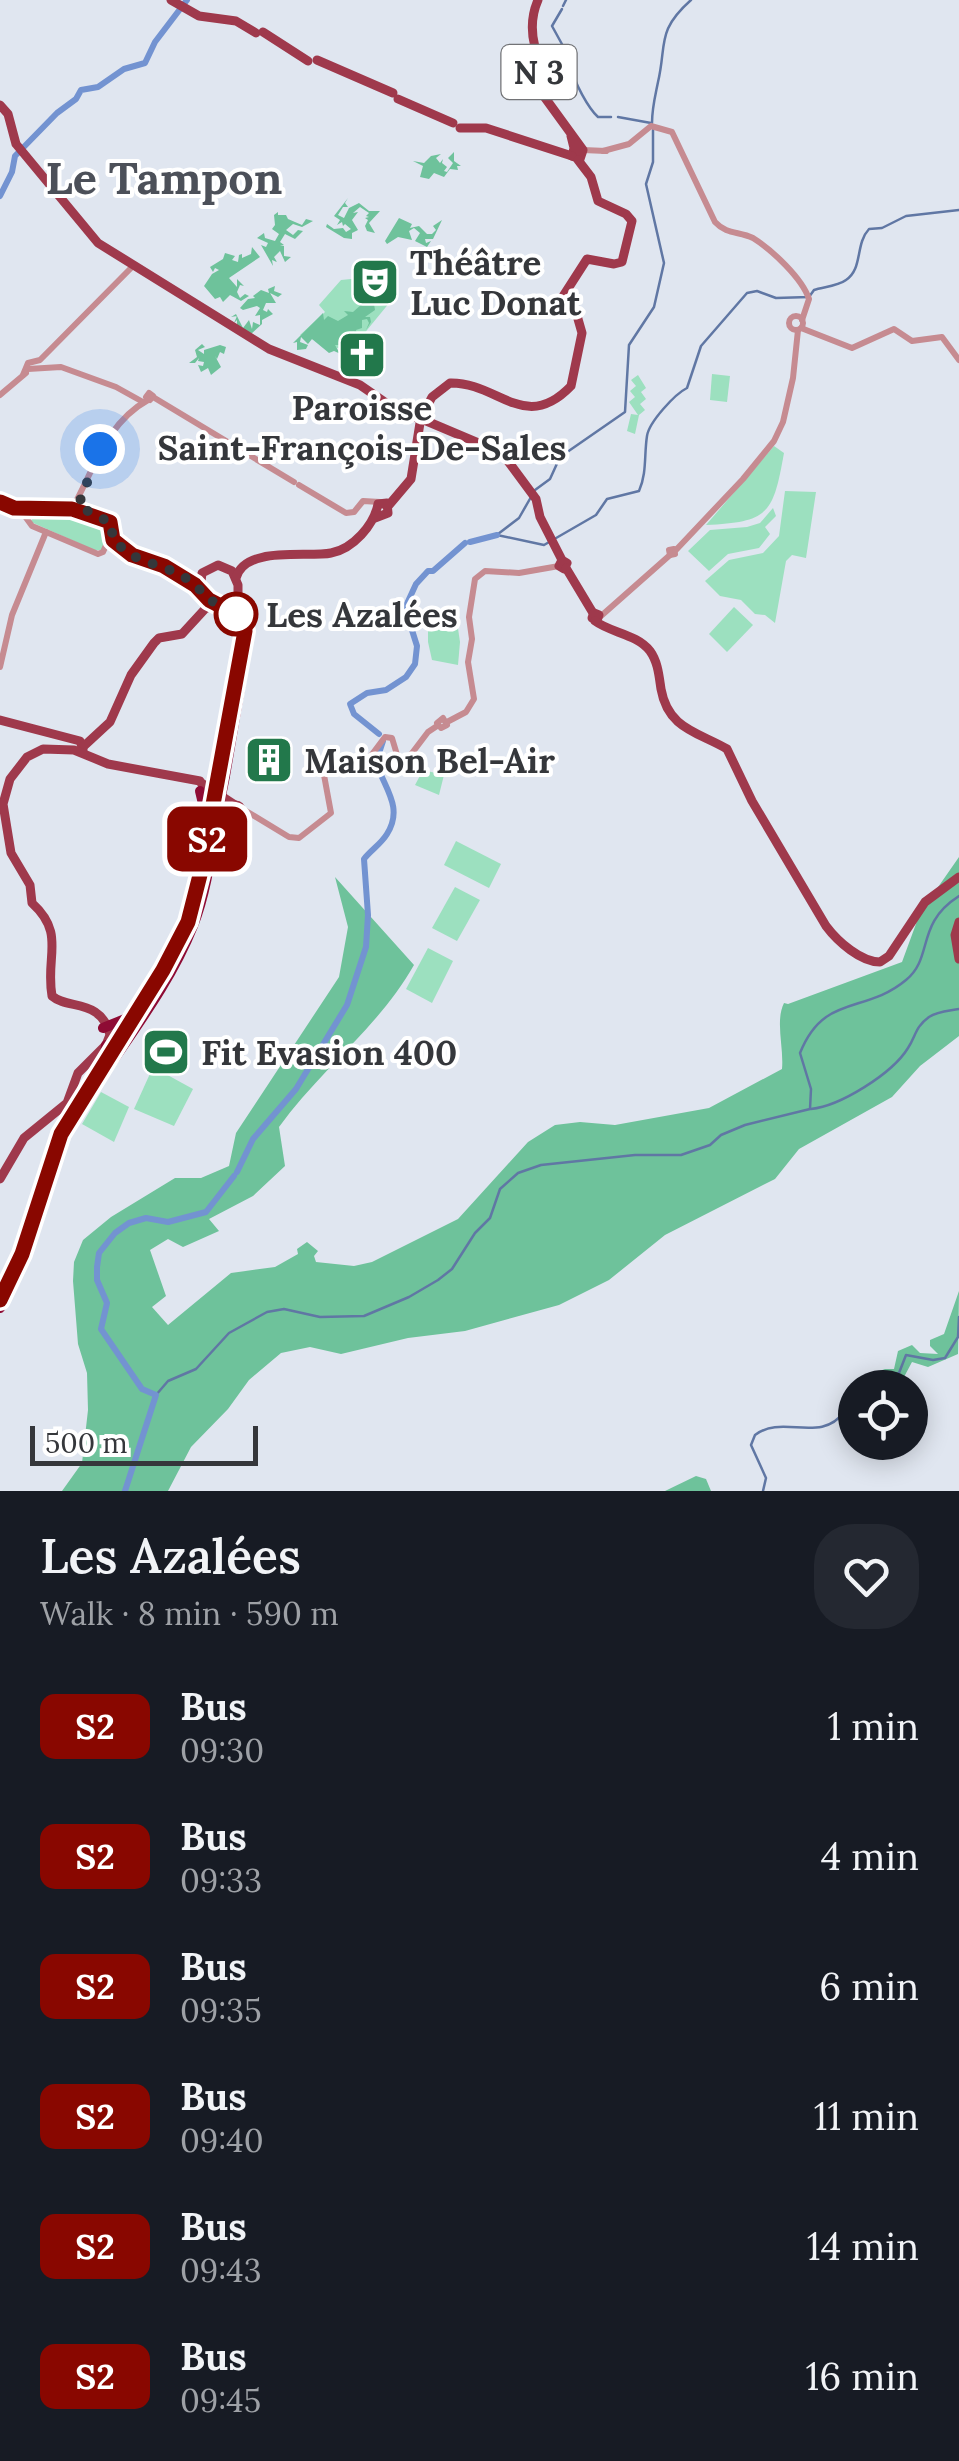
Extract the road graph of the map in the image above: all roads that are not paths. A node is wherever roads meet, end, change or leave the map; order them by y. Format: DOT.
graph roads {
  1 [pos="538,0"];
  2 [pos="181,7"];
  3 [pos="0,105"];
  4 [pos="578,154"];
  5 [pos="136,268"];
  6 [pos="800,326"];
  7 [pos="959,360"];
  8 [pos="34,368"];
  9 [pos="0,395"];
  10 [pos="147,400"];
  11 [pos="421,419"];
  12 [pos="97,455"];
  13 [pos="0,502"];
  14 [pos="382,506"];
  15 [pos="72,509"];
  16 [pos="27,511"];
  17 [pos="84,512"];
  18 [pos="46,532"];
  19 [pos="111,537"];
  20 [pos="228,564"];
  21 [pos="247,564"];
  22 [pos="562,564"];
  23 [pos="236,578"];
  24 [pos="198,586"];
  25 [pos="238,601"];
  26 [pos="221,606"];
  27 [pos="200,614"];
  28 [pos="598,618"];
  29 [pos="0,667"];
  30 [pos="0,720"];
  31 [pos="79,746"];
  32 [pos="222,775"];
  33 [pos="197,785"];
  34 [pos="238,810"];
  35 [pos="207,855"];
  36 [pos="959,877"];
  37 [pos="959,922"];
  38 [pos="170,958"];
  39 [pos="959,959"];
  40 [pos="104,1023"];
  41 [pos="106,1045"];
  42 [pos="78,1103"];
  43 [pos="0,1179"];
  44 [pos="0,1300"];
  45 [pos="0,1308"];
  1 -- 4 [label="main road, N 3"];
  2 -- 4 [label="main road"];
  3 -- 5 [label="main road"];
  4 -- 6 [label="street"];
  4 -- 11 [label="main road, N 3"];
  5 -- 8 [label="street"];
  5 -- 11 [label="main road"];
  6 -- 7 [label="street"];
  6 -- 28 [label="street"];
  8 -- 9 [label="street"];
  8 -- 10 [label="street"];
  10 -- 12 [label="street"];
  10 -- 14 [label="street"];
  11 -- 14 [label="main road"];
  11 -- 22 [label="main road"];
  12 -- 15 [label="street"];
  12 -- 17 [label="street"];
  13 -- 16 [label="street"];
  14 -- 21 [label="main road"];
  15 -- 16 [label="street"];
  15 -- 17 [label="street"];
  16 -- 18 [label="street"];
  17 -- 19 [label="street"];
  18 -- 19 [label="street"];
  18 -- 29 [label="street"];
  19 -- 24 [label="street"];
  20 -- 21 [label="main road"];
  20 -- 23 [label="main road"];
  20 -- 24 [label="main road"];
  21 -- 23 [label="main road"];
  22 -- 28 [label="main road"];
  22 -- 34 [label="street"];
  23 -- 25 [label="main road"];
  24 -- 26 [label="main road"];
  24 -- 27 [label="main road"];
  25 -- 26 [label="main road"];
  25 -- 32 [label="highway"];
  26 -- 27 [label="main road"];
  26 -- 32 [label="highway"];
  27 -- 31 [label="main road"];
  28 -- 36 [label="main road"];
  30 -- 31 [label="main road"];
  31 -- 33 [label="main road"];
  31 -- 40 [label="main road"];
  32 -- 35 [label="highway, bridge"];
  33 -- 34 [label="main road"];
  33 -- 35 [label="highway"];
  34 -- 35 [label="highway"];
  35 -- 38 [label="highway"];
  35 -- 45 [label="highway"];
  37 -- 39 [label="main road"];
  38 -- 40 [label="highway"];
  38 -- 42 [label="highway"];
  40 -- 41 [label="main road"];
  41 -- 42 [label="highway"];
  41 -- 43 [label="main road"];
  42 -- 44 [label="highway"];
}
